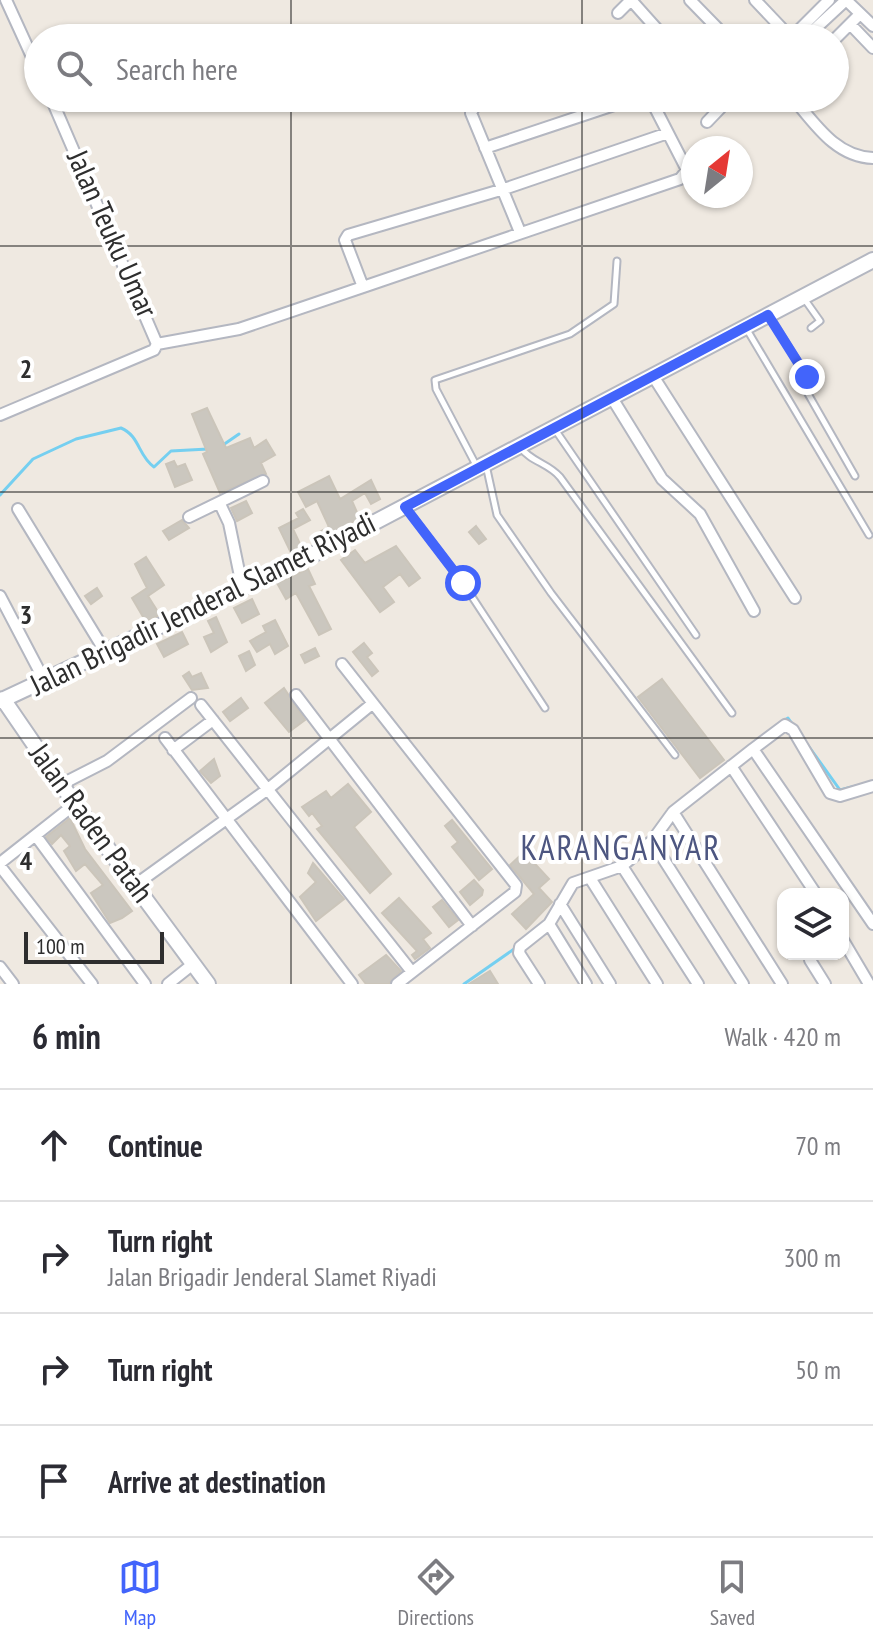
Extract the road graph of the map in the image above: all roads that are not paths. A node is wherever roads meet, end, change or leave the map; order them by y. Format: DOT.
graph roads {
  1 [pos="631,0"];
  2 [pos="690,0"];
  3 [pos="755,0"];
  4 [pos="829,0"];
  5 [pos="846,0"];
  6 [pos="5,7"];
  7 [pos="618,13"];
  8 [pos="860,14"];
  9 [pos="652,24"];
  10 [pos="713,24"];
  11 [pos="778,24"];
  12 [pos="805,24"];
  13 [pos="820,24"];
  14 [pos="850,24"];
  15 [pos="873,26"];
  16 [pos="24,43"];
  17 [pos="873,48"];
  18 [pos="57,112"];
  19 [pos="472,112"];
  20 [pos="593,112"];
  21 [pos="657,112"];
  22 [pos="715,112"];
  23 [pos="805,112"];
  24 [pos="707,122"];
  25 [pos="668,133"];
  26 [pos="485,148"];
  27 [pos="873,158"];
  28 [pos="504,189"];
  29 [pos="520,232"];
  30 [pos="873,260"];
  31 [pos="617,261"];
  32 [pos="363,287"];
  33 [pos="803,296"];
  34 [pos="768,315"];
  35 [pos="746,327"];
  36 [pos="811,328"];
  37 [pos="157,344"];
  38 [pos="653,376"];
  39 [pos="612,398"];
  40 [pos="0,415"];
  41 [pos="553,427"];
  42 [pos="519,446"];
  43 [pos="482,466"];
  44 [pos="855,476"];
  45 [pos="263,481"];
  46 [pos="220,504"];
  47 [pos="405,507"];
  48 [pos="18,509"];
  49 [pos="189,517"];
  50 [pos="869,535"];
  51 [pos="242,586"];
  52 [pos="0,596"];
  53 [pos="795,598"];
  54 [pos="754,611"];
  55 [pos="696,635"];
  56 [pos="106,653"];
  57 [pos="342,664"];
  58 [pos="44,680"];
  59 [pos="296,695"];
  60 [pos="2,700"];
  61 [pos="372,704"];
  62 [pos="545,708"];
  63 [pos="732,713"];
  64 [pos="213,720"];
  65 [pos="165,738"];
  66 [pos="330,740"];
  67 [pos="753,749"];
  68 [pos="173,750"];
  69 [pos="675,755"];
  70 [pos="731,766"];
  71 [pos="62,784"];
  72 [pos="873,786"];
  73 [pos="268,789"];
  74 [pos="75,804"];
  75 [pos="673,812"];
  76 [pos="225,820"];
  77 [pos="36,836"];
  78 [pos="652,841"];
  79 [pos="0,864"];
  80 [pos="622,866"];
  81 [pos="590,878"];
  82 [pos="135,885"];
  83 [pos="812,888"];
  84 [pos="560,904"];
  85 [pos="549,924"];
  86 [pos="873,924"];
  87 [pos="472,926"];
  88 [pos="849,950"];
  89 [pos="810,960"];
  90 [pos="193,964"];
  91 [pos="0,967"];
  92 [pos="412,972"];
  93 [pos="13,984"];
  94 [pos="92,984"];
  95 [pos="145,984"];
  96 [pos="168,984"];
  97 [pos="208,984"];
  98 [pos="352,984"];
  99 [pos="397,984"];
  100 [pos="539,984"];
  101 [pos="586,984"];
  102 [pos="610,984"];
  103 [pos="657,984"];
  104 [pos="698,984"];
  105 [pos="743,984"];
  106 [pos="782,984"];
  107 [pos="825,984"];
  108 [pos="869,984"];
  1 -- 7 [label="street"];
  1 -- 9 [label="street"];
  2 -- 10 [label="street"];
  3 -- 11 [label="street"];
  4 -- 12 [label="street"];
  5 -- 8 [label="street"];
  5 -- 13 [label="street"];
  6 -- 16 [label="street"];
  8 -- 14 [label="street"];
  8 -- 15 [label="street"];
  14 -- 17 [label="street"];
  18 -- 37 [label="street, Jalan Teuku Umar"];
  19 -- 26 [label="street"];
  20 -- 26 [label="street"];
  21 -- 25 [label="street"];
  22 -- 24 [label="street"];
  23 -- 27 [label="street"];
  25 -- 28 [label="street"];
  25 -- 29 [label="street"];
  26 -- 28 [label="street"];
  28 -- 29 [label="street"];
  28 -- 32 [label="street"];
  29 -- 32 [label="street"];
  30 -- 33 [label="main road, Jalan Brigadir Jenderal Slamet Riyadi"];
  31 -- 43 [label="lane"];
  32 -- 37 [label="street"];
  33 -- 34 [label="main road, Jalan Brigadir Jenderal Slamet Riyadi"];
  33 -- 36 [label="lane"];
  34 -- 35 [label="main road, Jalan Brigadir Jenderal Slamet Riyadi"];
  34 -- 44 [label="lane"];
  35 -- 38 [label="main road, Jalan Brigadir Jenderal Slamet Riyadi"];
  35 -- 50 [label="lane"];
  37 -- 40 [label="street, Jalan Teuku Umar"];
  38 -- 39 [label="main road, Jalan Brigadir Jenderal Slamet Riyadi"];
  38 -- 53 [label="street"];
  39 -- 41 [label="main road, Jalan Brigadir Jenderal Slamet Riyadi"];
  39 -- 54 [label="street"];
  41 -- 42 [label="main road, Jalan Brigadir Jenderal Slamet Riyadi"];
  41 -- 55 [label="lane"];
  42 -- 43 [label="main road, Jalan Brigadir Jenderal Slamet Riyadi"];
  42 -- 63 [label="lane"];
  43 -- 47 [label="main road, Jalan Brigadir Jenderal Slamet Riyadi"];
  43 -- 69 [label="lane"];
  45 -- 46 [label="street"];
  46 -- 49 [label="street"];
  46 -- 51 [label="street"];
  47 -- 51 [label="main road, Jalan Brigadir Jenderal Slamet Riyadi"];
  47 -- 62 [label="lane"];
  48 -- 56 [label="street"];
  51 -- 56 [label="main road, Jalan Brigadir Jenderal Slamet Riyadi"];
  52 -- 58 [label="street"];
  56 -- 58 [label="main road, Jalan Brigadir Jenderal Slamet Riyadi"];
  57 -- 61 [label="street"];
  58 -- 60 [label="main road, Jalan Brigadir Jenderal Slamet Riyadi"];
  59 -- 66 [label="street"];
  60 -- 71 [label="main road, Jalan Raden Patah"];
  61 -- 66 [label="street"];
  61 -- 87 [label="street"];
  64 -- 68 [label="street"];
  64 -- 71 [label="street"];
  64 -- 73 [label="street"];
  65 -- 68 [label="street"];
  66 -- 73 [label="street"];
  66 -- 87 [label="street"];
  67 -- 70 [label="street"];
  67 -- 72 [label="street"];
  67 -- 86 [label="street"];
  68 -- 76 [label="street"];
  70 -- 75 [label="street"];
  70 -- 83 [label="street"];
  71 -- 74 [label="main road, Jalan Raden Patah"];
  73 -- 76 [label="street"];
  73 -- 92 [label="street"];
  74 -- 77 [label="street"];
  74 -- 82 [label="main road, Jalan Raden Patah"];
  75 -- 78 [label="street"];
  75 -- 106 [label="street"];
  76 -- 82 [label="street"];
  76 -- 98 [label="street"];
  77 -- 79 [label="street"];
  77 -- 95 [label="street"];
  78 -- 80 [label="street"];
  78 -- 105 [label="street"];
  79 -- 94 [label="street"];
  80 -- 81 [label="street"];
  80 -- 104 [label="street"];
  81 -- 84 [label="street"];
  81 -- 103 [label="street"];
  82 -- 90 [label="main road, Jalan Raden Patah"];
  84 -- 85 [label="street"];
  84 -- 102 [label="street"];
  85 -- 100 [label="street"];
  85 -- 101 [label="street"];
  87 -- 92 [label="street"];
  88 -- 108 [label="street"];
  89 -- 107 [label="street"];
  90 -- 96 [label="street"];
  90 -- 97 [label="main road, Jalan Raden Patah"];
  91 -- 93 [label="street"];
  92 -- 99 [label="street"];
}
